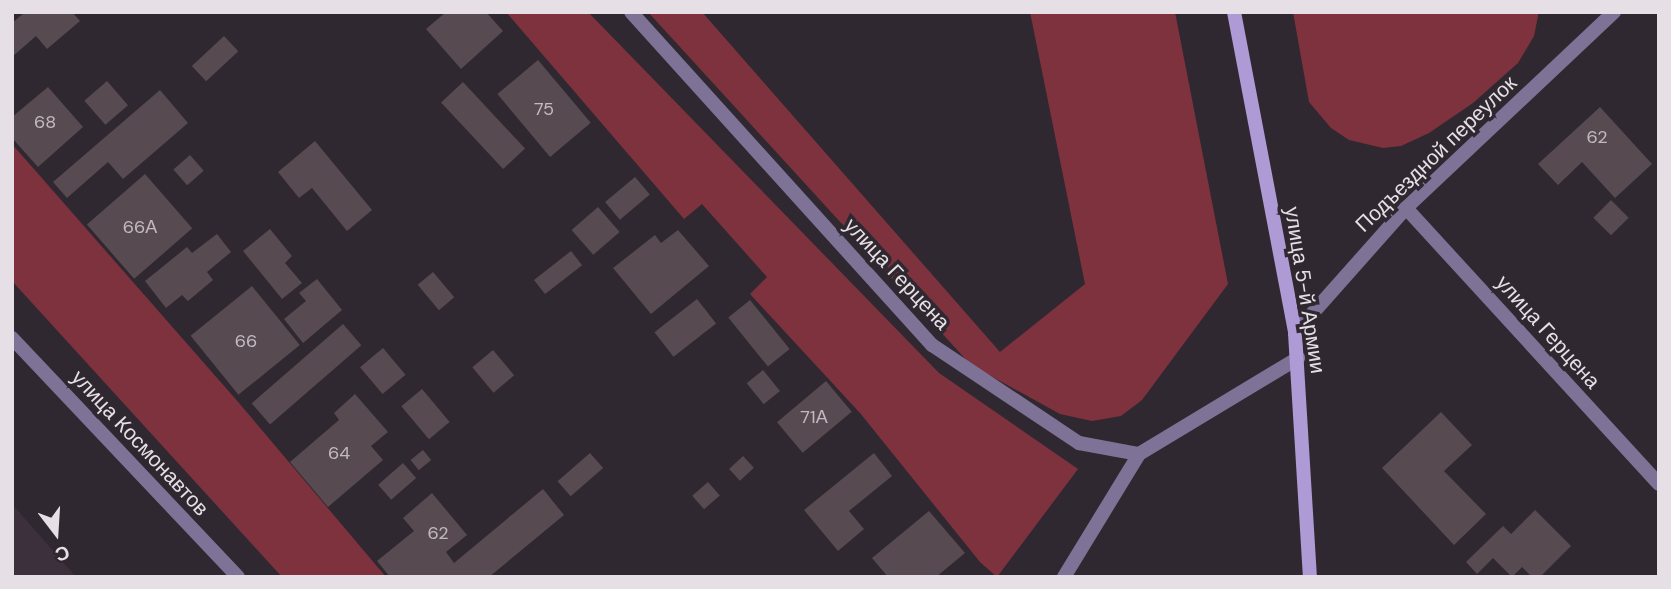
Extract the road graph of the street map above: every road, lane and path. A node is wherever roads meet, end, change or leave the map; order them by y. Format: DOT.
graph roads {
  1 [pos="631,12"];
  2 [pos="1234,12"];
  3 [pos="1614,13"];
  4 [pos="1406,208"];
  5 [pos="1295,333"];
  6 [pos="12,338"];
  7 [pos="1298,358"];
  8 [pos="1139,454"];
  9 [pos="1659,484"];
  10 [pos="238,577"];
  11 [pos="1064,577"];
  12 [pos="1310,577"];
  1 -- 8 [label="street, улица Герцена"];
  2 -- 5 [label="street, улица 5-й Армии"];
  3 -- 4 [label="street, Подъездной переулок"];
  4 -- 5 [label="street, Подъездной переулок"];
  4 -- 9 [label="street, улица Герцена"];
  5 -- 7 [label="street, улица 5-й Армии"];
  6 -- 10 [label="street, улица Космонавтов"];
  7 -- 8 [label="street"];
  7 -- 12 [label="street, улица 5-й Армии"];
  8 -- 11 [label="street"];
}
